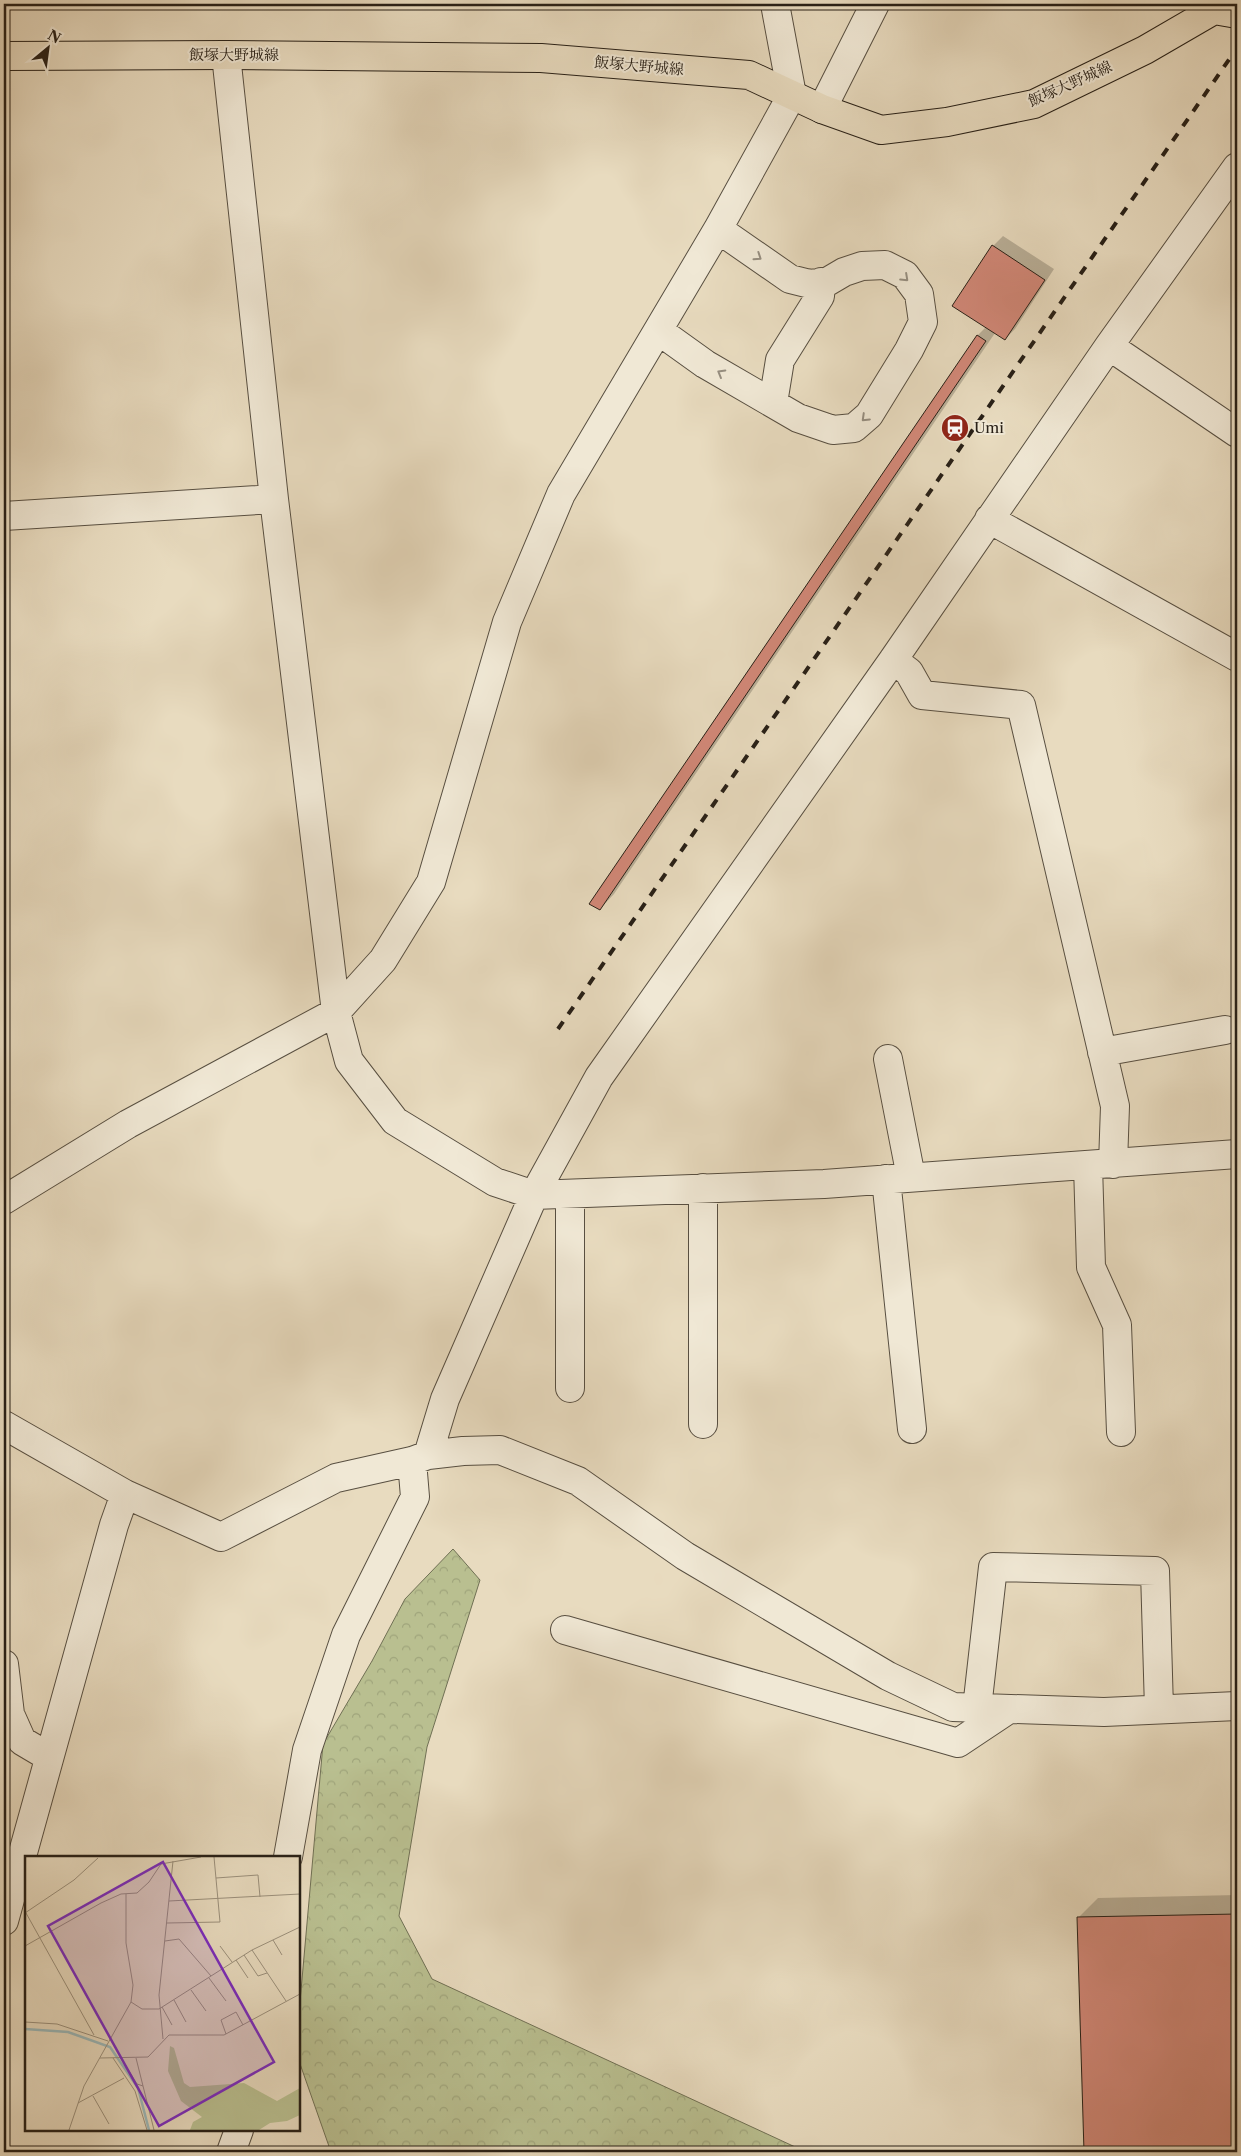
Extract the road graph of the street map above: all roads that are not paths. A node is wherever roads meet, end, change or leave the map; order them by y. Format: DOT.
graph roads {
  1 [pos="775,4"];
  2 [pos="875,4"];
  3 [pos="1221,9"];
  4 [pos="226,54"];
  5 [pos="4,56"];
  6 [pos="792,95"];
  7 [pos="822,109"];
  8 [pos="1237,167"];
  9 [pos="718,229"];
  10 [pos="821,282"];
  11 [pos="659,331"];
  12 [pos="1109,346"];
  13 [pos="773,403"];
  14 [pos="1237,433"];
  15 [pos="274,499"];
  16 [pos="4,516"];
  17 [pos="989,519"];
  18 [pos="1237,657"];
  19 [pos="893,660"];
  20 [pos="336,1012"];
  21 [pos="1225,1030"];
  22 [pos="1102,1052"];
  23 [pos="888,1059"];
  24 [pos="1237,1154"];
  25 [pos="1101,1164"];
  26 [pos="898,1178"];
  27 [pos="703,1188"];
  28 [pos="570,1194"];
  29 [pos="534,1195"];
  30 [pos="4,1200"];
  31 [pos="570,1388"];
  32 [pos="703,1424"];
  33 [pos="4,1426"];
  34 [pos="912,1429"];
  35 [pos="1120,1432"];
  36 [pos="420,1458"];
  37 [pos="125,1494"];
  38 [pos="565,1630"];
  39 [pos="4,1664"];
  40 [pos="1237,1706"];
  41 [pos="977,1708"];
  42 [pos="1009,1709"];
  43 [pos="1158,1709"];
  44 [pos="49,1757"];
  45 [pos="288,1856"];
  46 [pos="4,1921"];
  47 [pos="239,2131"];
  48 [pos="231,2152"];
  1 -- 6 [label="street"];
  2 -- 7 [label="street"];
  3 -- 7 [label="main road, 飯塚大野城線"];
  4 -- 5 [label="main road, 飯塚大野城線"];
  4 -- 6 [label="main road, 飯塚大野城線"];
  4 -- 15 [label="street"];
  6 -- 7 [label="main road, 飯塚大野城線"];
  6 -- 9 [label="street"];
  8 -- 12 [label="street"];
  9 -- 10 [label="street, one-way"];
  9 -- 11 [label="street"];
  10 -- 13 [label="street"];
  10 -- 13 [label="street, one-way"];
  13 -- 11 [label="street, one-way"];
  11 -- 20 [label="street"];
  12 -- 14 [label="street"];
  12 -- 17 [label="street"];
  15 -- 16 [label="street"];
  15 -- 20 [label="street"];
  17 -- 18 [label="street"];
  17 -- 19 [label="street"];
  19 -- 22 [label="street"];
  19 -- 29 [label="street"];
  20 -- 29 [label="street"];
  20 -- 30 [label="street"];
  21 -- 22 [label="street"];
  22 -- 25 [label="street"];
  23 -- 26 [label="street"];
  24 -- 25 [label="street"];
  25 -- 26 [label="street"];
  25 -- 35 [label="street"];
  26 -- 27 [label="street"];
  26 -- 34 [label="street"];
  27 -- 28 [label="street"];
  27 -- 32 [label="street"];
  28 -- 29 [label="street"];
  28 -- 31 [label="street"];
  29 -- 36 [label="street"];
  33 -- 37 [label="street"];
  36 -- 37 [label="street"];
  36 -- 41 [label="street"];
  36 -- 45 [label="street"];
  37 -- 44 [label="street"];
  38 -- 42 [label="street"];
  39 -- 44 [label="street"];
  40 -- 43 [label="street"];
  41 -- 42 [label="street"];
  41 -- 43 [label="street"];
  42 -- 43 [label="street"];
  44 -- 46 [label="street"];
  47 -- 48 [label="street"];
}
